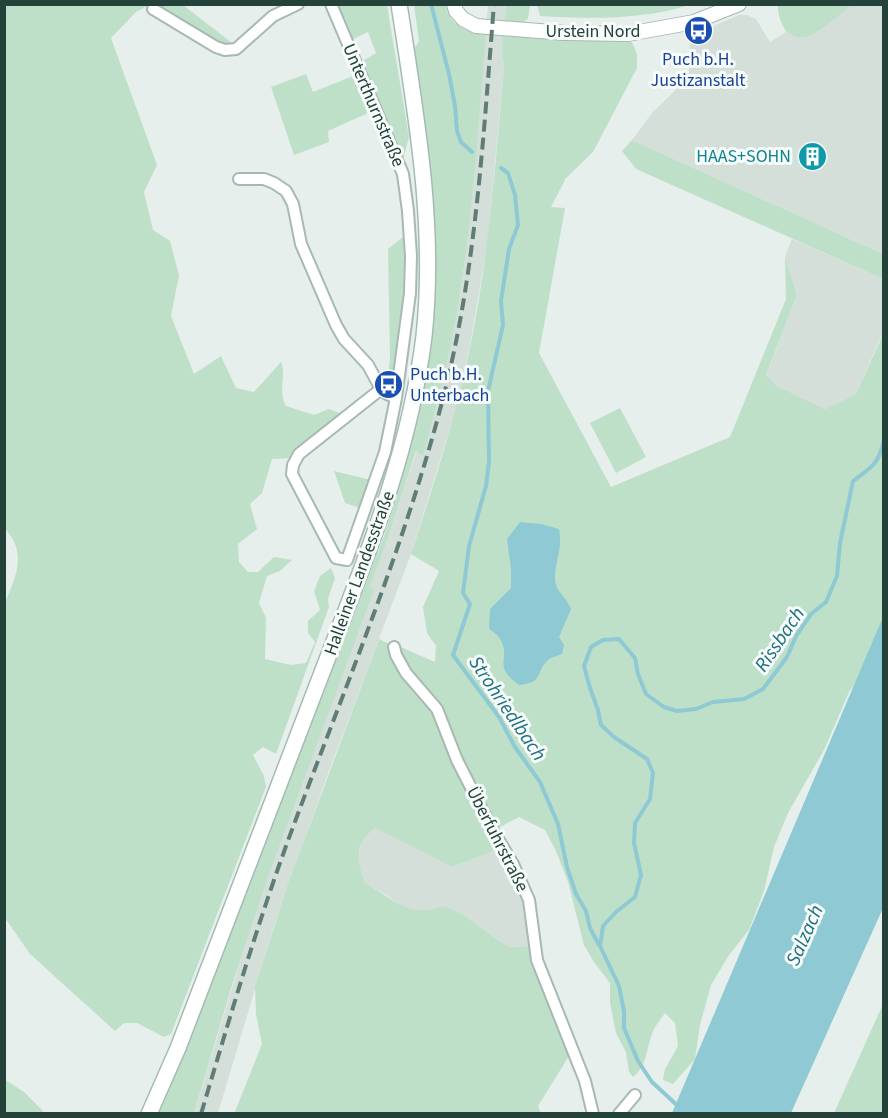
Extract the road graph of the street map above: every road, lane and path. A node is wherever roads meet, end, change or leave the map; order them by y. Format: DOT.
graph roads {
  1 [pos="297,4"];
  2 [pos="331,4"];
  3 [pos="399,4"];
  4 [pos="454,4"];
  5 [pos="739,4"];
  6 [pos="153,9"];
  7 [pos="239,179"];
  8 [pos="381,389"];
  9 [pos="396,398"];
  10 [pos="394,647"];
  11 [pos="635,1095"];
  12 [pos="149,1113"];
  13 [pos="593,1113"];
  14 [pos="619,1113"];
  1 -- 6 [label="street"];
  2 -- 9 [label="street, Unterthurnstraße"];
  3 -- 12 [label="main road, Halleiner Landesstraße"];
  4 -- 5 [label="street, Urstein Nord"];
  7 -- 8 [label="street"];
  8 -- 9 [label="street"];
  8 -- 9 [label="street, Unterthurnstraße"];
  10 -- 13 [label="street, Überfuhrstraße"];
  11 -- 14 [label="street"];
}
